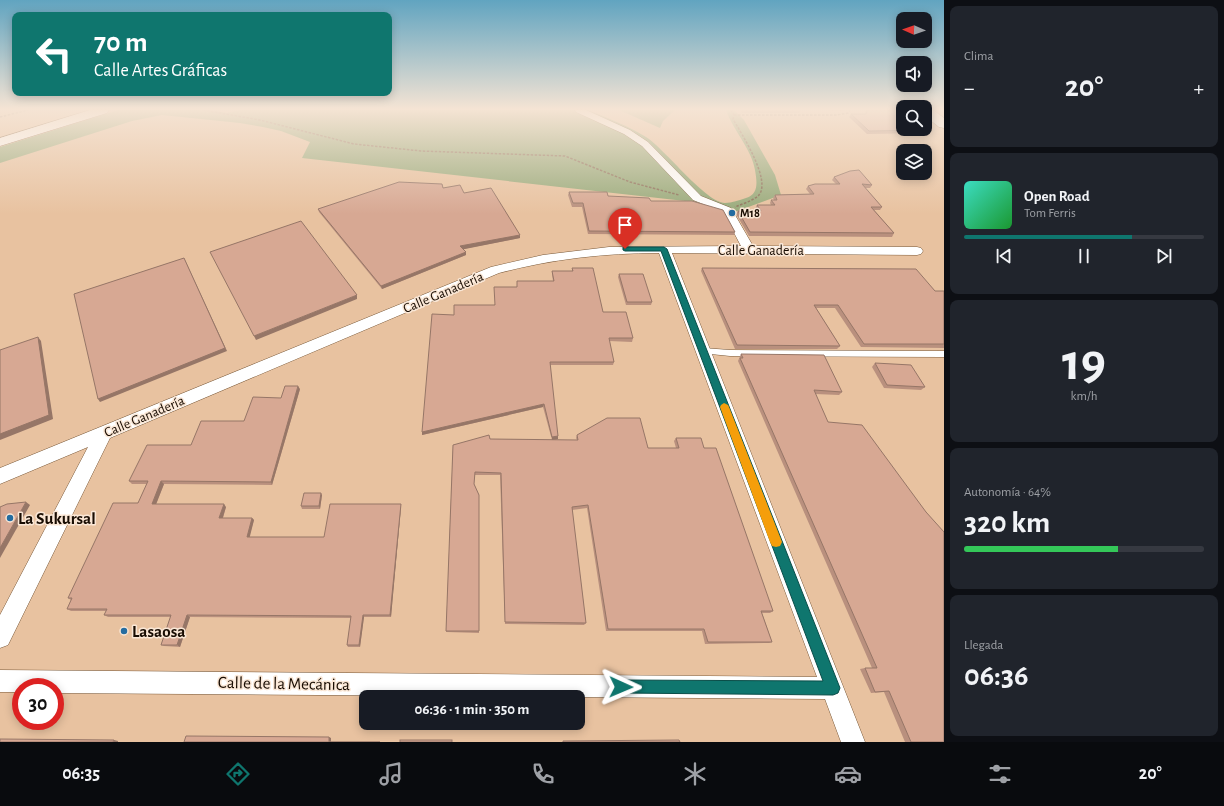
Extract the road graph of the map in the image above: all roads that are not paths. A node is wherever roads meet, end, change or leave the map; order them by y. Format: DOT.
graph roads {
  1 [pos="646,145"];
  2 [pos="664,249"];
  3 [pos="749,249"];
  4 [pos="917,251"];
  5 [pos="703,351"];
  6 [pos="944,354"];
  7 [pos="104,433"];
  8 [pos="0,476"];
  9 [pos="0,637"];
  10 [pos="0,681"];
  11 [pos="833,688"];
  12 [pos="853,742"];
  1 -- 3 [label="street"];
  2 -- 3 [label="street, Calle Ganadería"];
  2 -- 5 [label="street"];
  2 -- 7 [label="street, Calle Ganadería"];
  3 -- 4 [label="street, Calle Ganadería"];
  5 -- 6 [label="lane"];
  5 -- 11 [label="street"];
  7 -- 8 [label="street, Calle Ganadería"];
  7 -- 9 [label="street"];
  10 -- 11 [label="street, Calle de la Mecánica"];
  11 -- 12 [label="street"];
}
